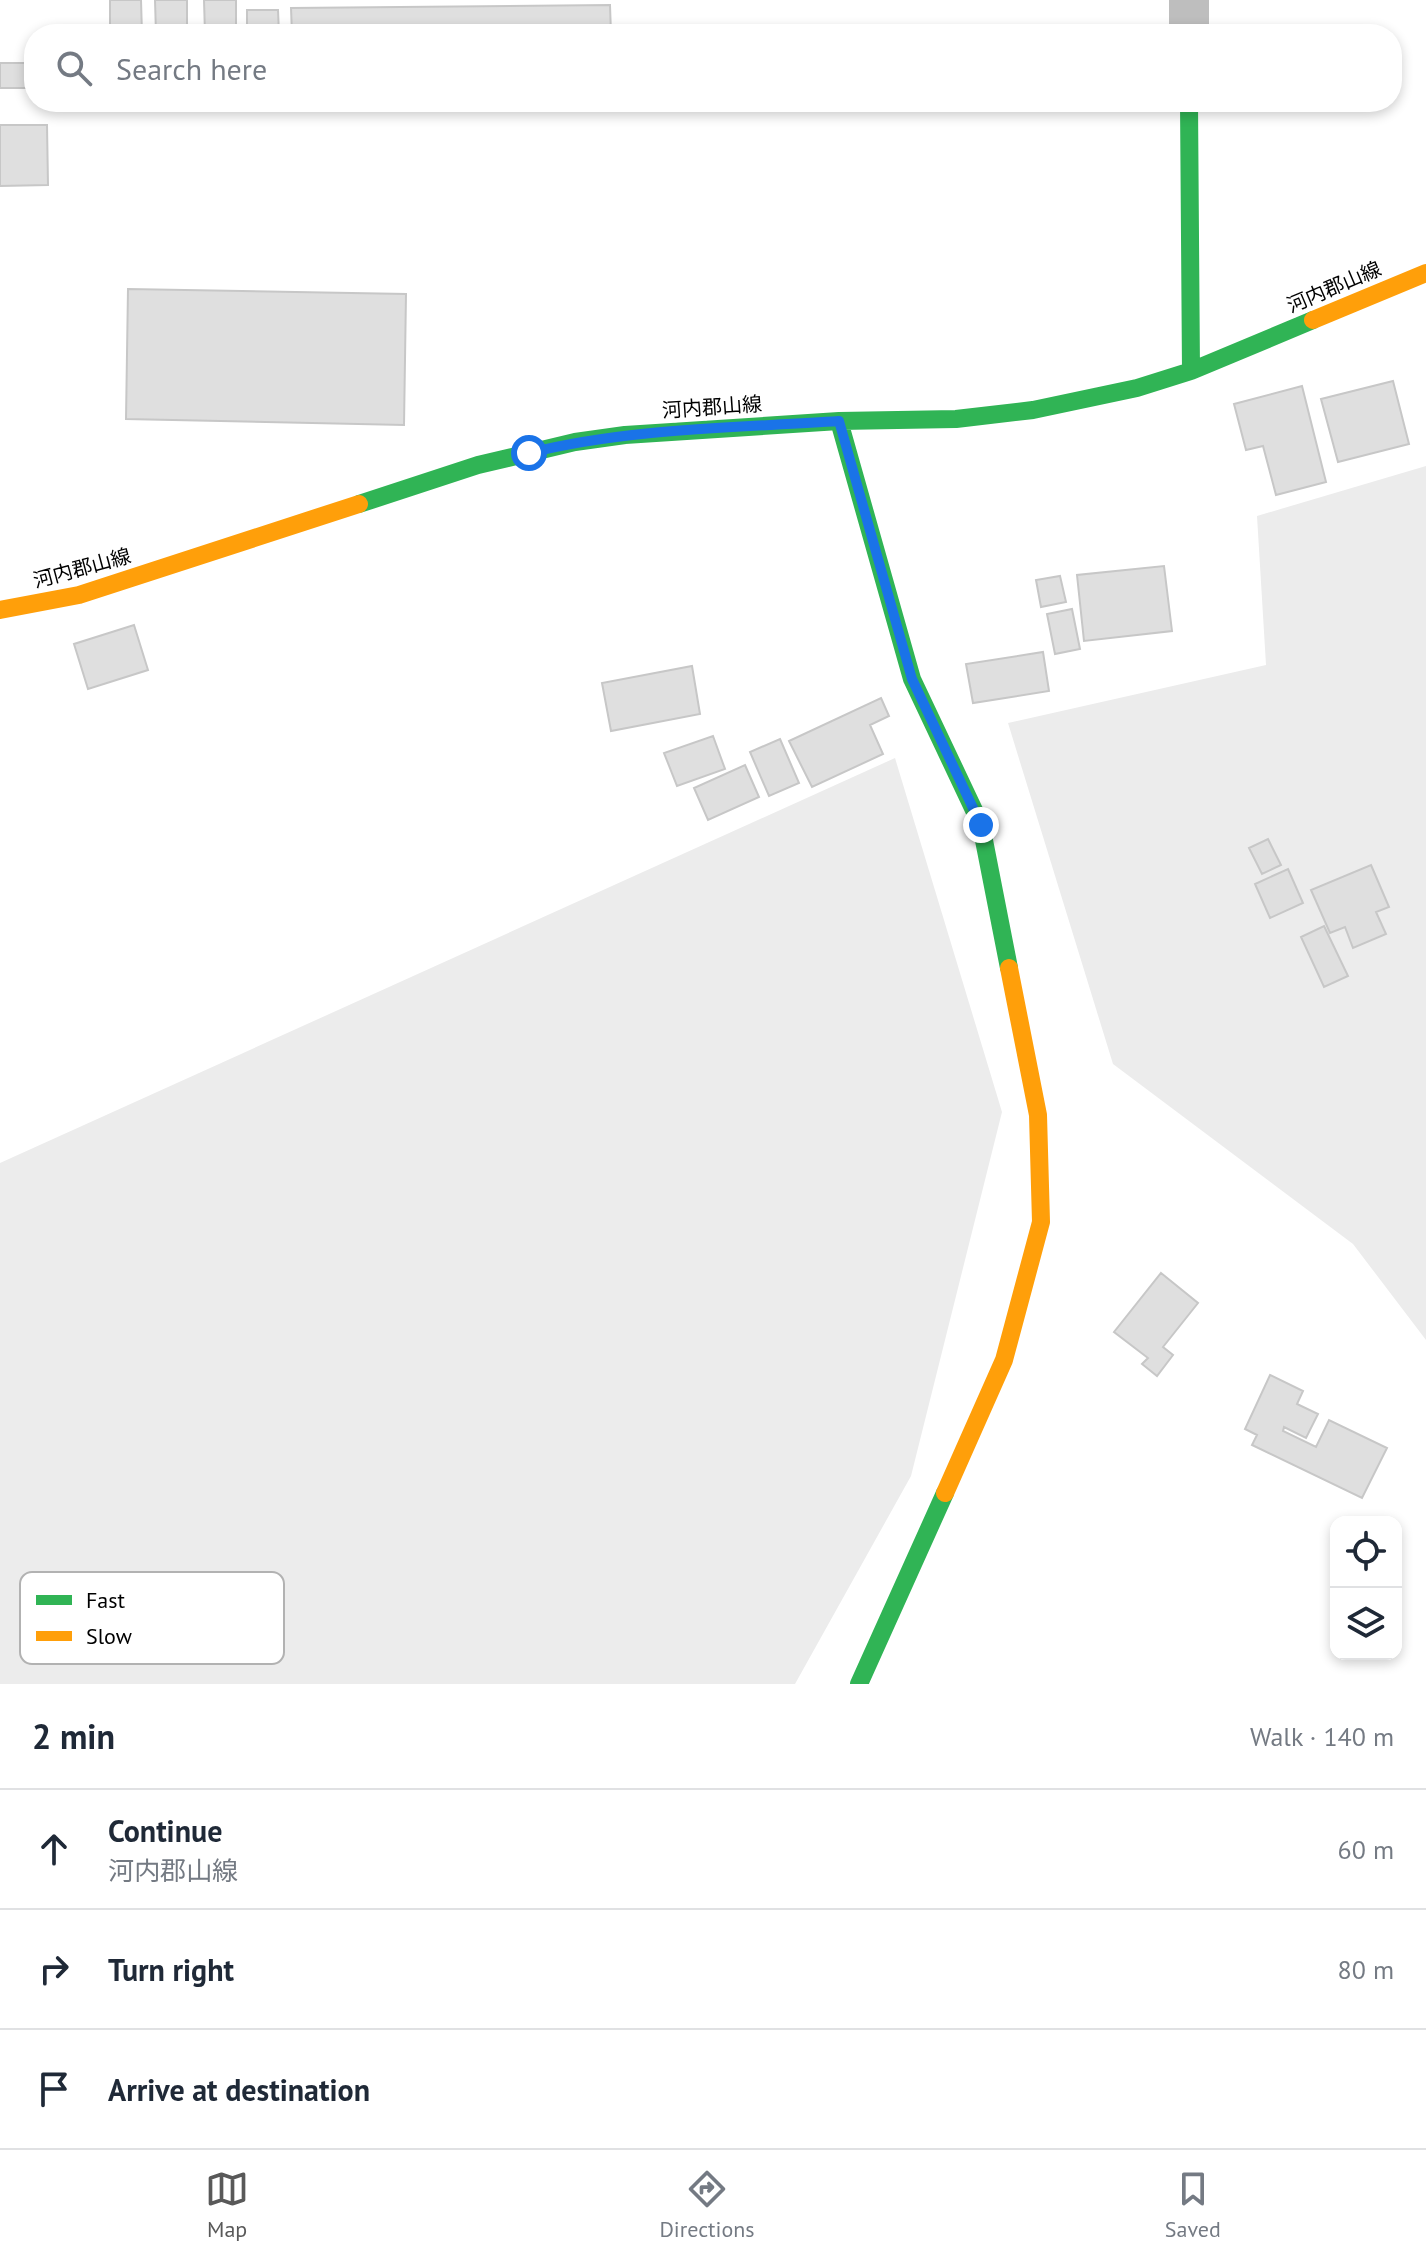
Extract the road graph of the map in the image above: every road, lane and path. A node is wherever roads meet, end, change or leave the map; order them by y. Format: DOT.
graph roads {
  1 [pos="1189,0"];
  2 [pos="1189,24"];
  3 [pos="1189,112"];
  4 [pos="1426,273"];
  5 [pos="1191,371"];
  6 [pos="839,421"];
  7 [pos="0,610"];
  8 [pos="859,1684"];
  1 -- 2 [label="street"];
  3 -- 5 [label="street"];
  4 -- 5 [label="street, 河内郡山線"];
  5 -- 6 [label="street, 河内郡山線"];
  6 -- 7 [label="street, 河内郡山線"];
  6 -- 8 [label="street"];
}
